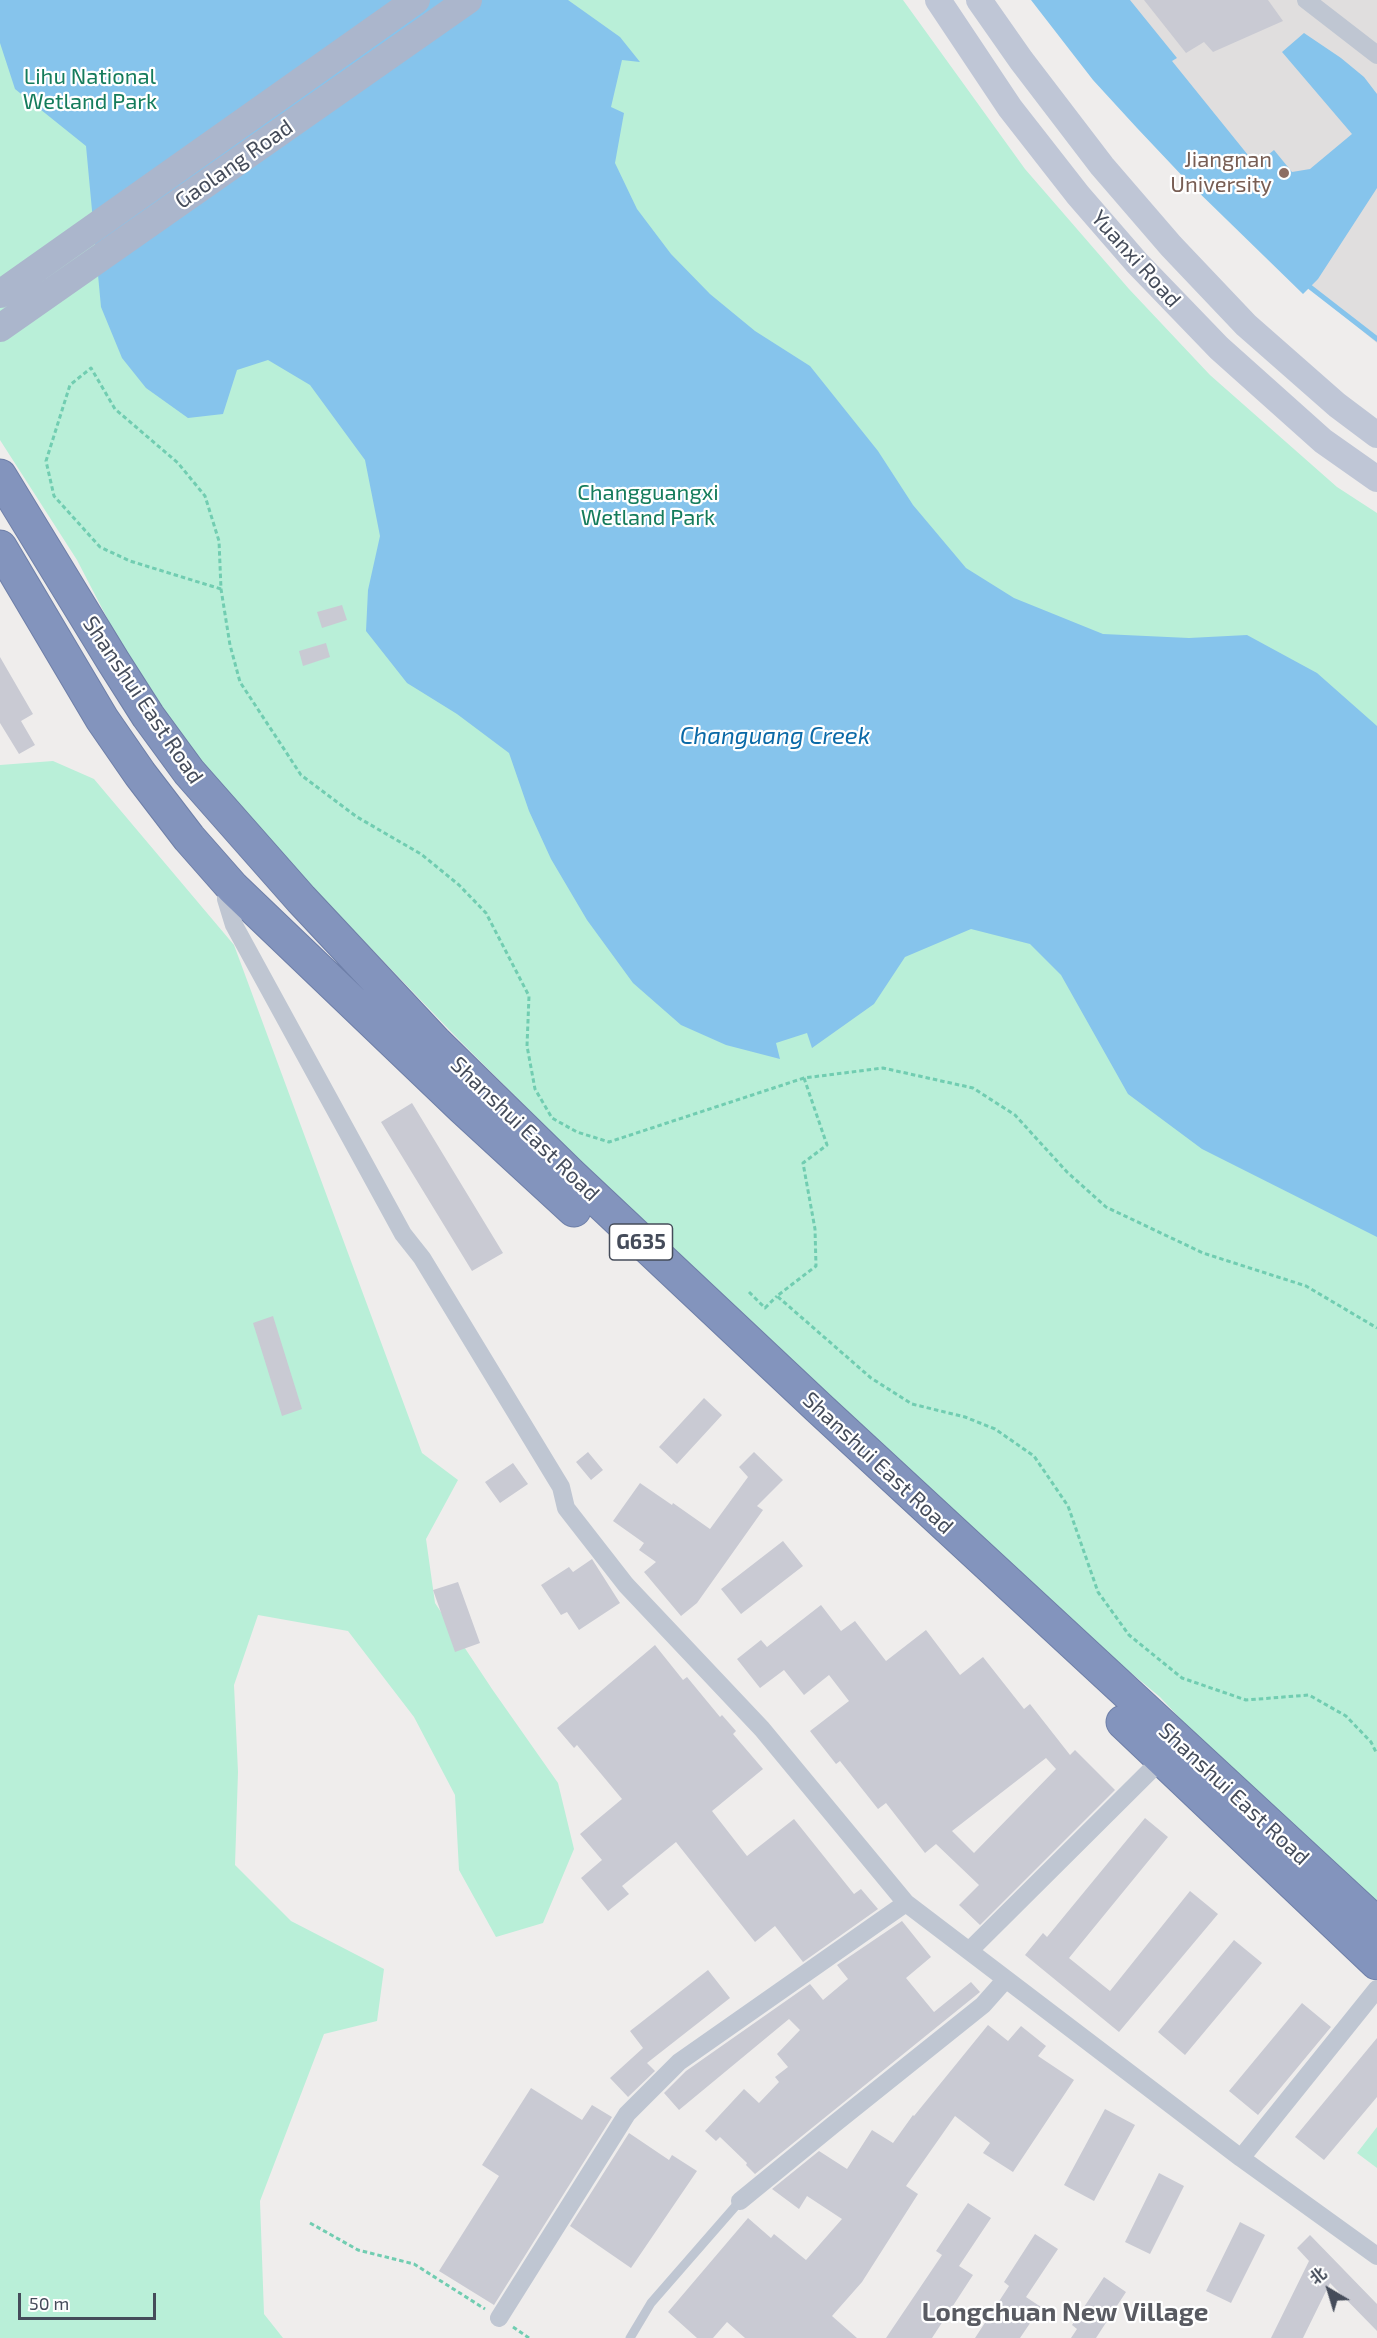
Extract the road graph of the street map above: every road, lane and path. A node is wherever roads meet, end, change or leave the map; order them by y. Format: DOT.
graph roads {
  1 [pos="416,0"];
  2 [pos="468,0"];
  3 [pos="938,0"];
  4 [pos="980,0"];
  5 [pos="1306,0"];
  6 [pos="1377,55"];
  7 [pos="0,294"];
  8 [pos="0,328"];
  9 [pos="1377,435"];
  10 [pos="0,476"];
  11 [pos="1377,479"];
  12 [pos="0,547"];
  13 [pos="220,589"];
  14 [pos="233,888"];
  15 [pos="804,1078"];
  16 [pos="561,1182"];
  17 [pos="749,1292"];
  18 [pos="777,1296"];
  19 [pos="1377,1328"];
  20 [pos="1377,1754"];
  21 [pos="1162,1759"];
  22 [pos="906,1903"];
  23 [pos="1377,1924"];
  24 [pos="969,1951"];
  25 [pos="1377,1963"];
  26 [pos="1006,1979"];
  27 [pos="1377,1989"];
  28 [pos="1241,2158"];
  29 [pos="740,2201"];
  30 [pos="309,2223"];
  31 [pos="1377,2256"];
  32 [pos="499,2318"];
  33 [pos="529,2338"];
  34 [pos="630,2338"];
  1 -- 7 [label="main road, Gaolang Road"];
  2 -- 8 [label="main road, Gaolang Road"];
  3 -- 11 [label="main road, Yuanxi Road"];
  4 -- 9 [label="main road, Yuanxi Road"];
  5 -- 6 [label="street"];
  10 -- 16 [label="highway, Shanshui East Road / G635"];
  12 -- 14 [label="highway, Shanshui East Road / G635"];
  13 -- 13 [label="path"];
  13 -- 15 [label="path"];
  14 -- 16 [label="highway, Shanshui East Road / G635"];
  14 -- 22 [label="street"];
  15 -- 18 [label="path"];
  15 -- 19 [label="path"];
  16 -- 21 [label="highway, Shanshui East Road / G635"];
  16 -- 23 [label="highway, Shanshui East Road / G635"];
  17 -- 18 [label="path"];
  18 -- 20 [label="path"];
  21 -- 24 [label="street"];
  21 -- 25 [label="highway, Shanshui East Road / G635"];
  22 -- 24 [label="street"];
  22 -- 32 [label="street"];
  24 -- 26 [label="street"];
  26 -- 28 [label="street"];
  26 -- 29 [label="street"];
  27 -- 28 [label="street"];
  28 -- 31 [label="street"];
  29 -- 34 [label="lane"];
  30 -- 32 [label="path"];
  32 -- 33 [label="path"];
}
